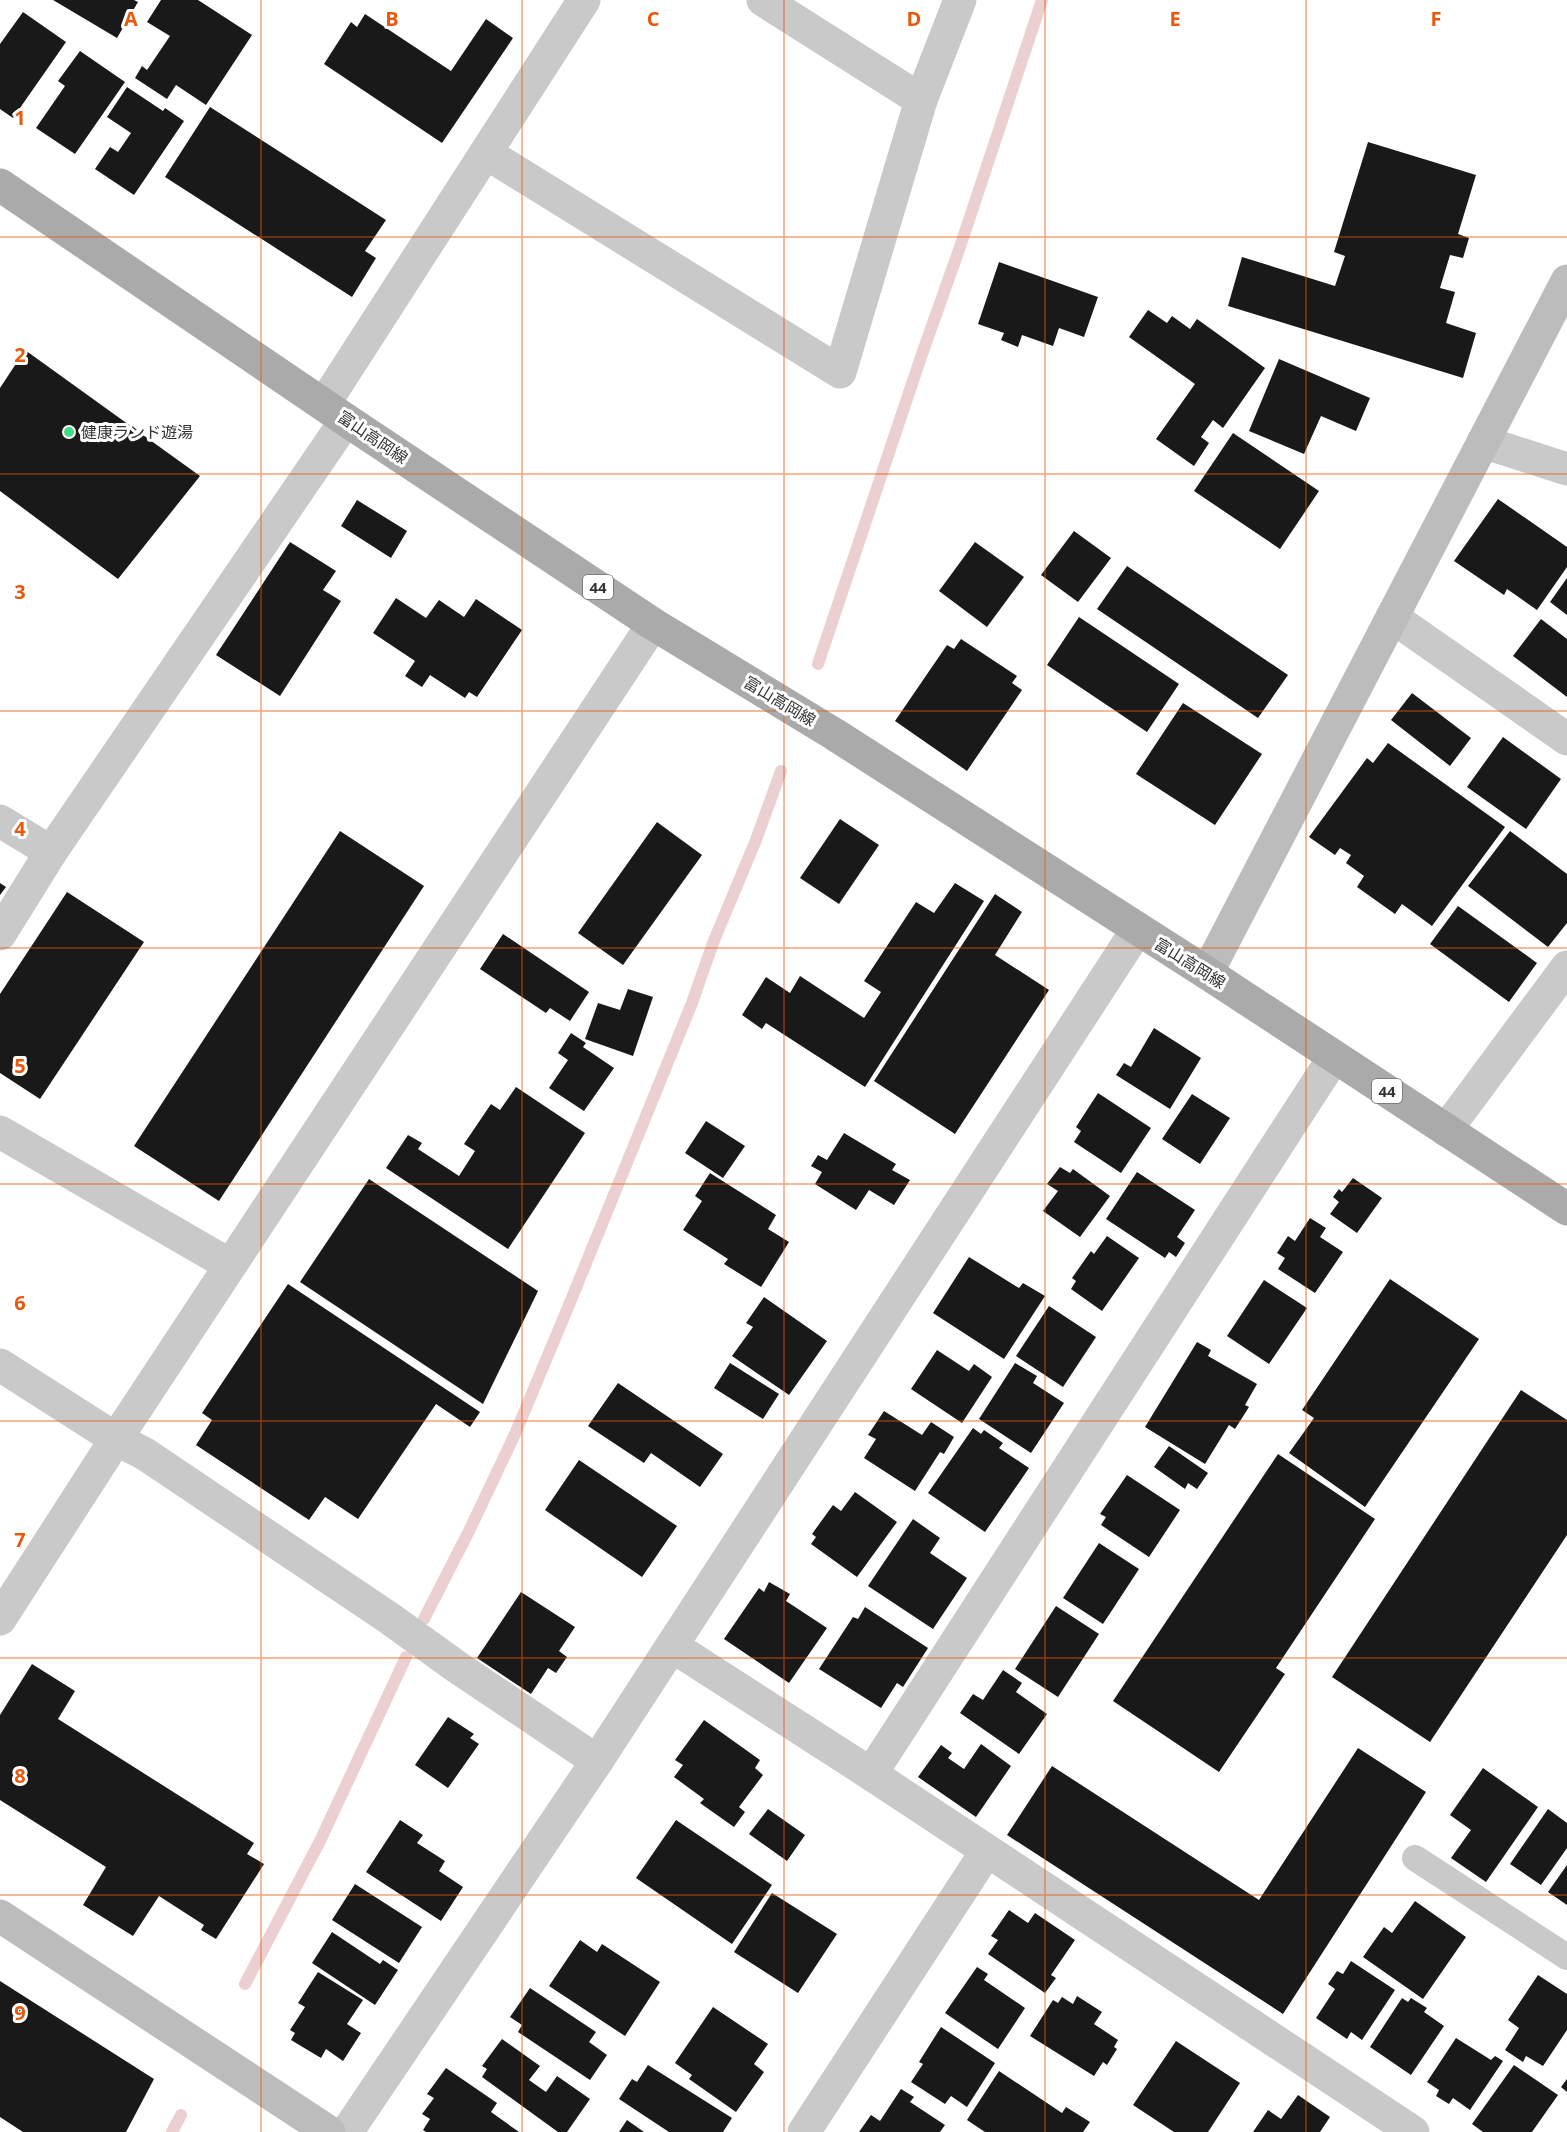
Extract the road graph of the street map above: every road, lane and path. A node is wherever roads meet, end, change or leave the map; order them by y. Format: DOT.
graph roads {
  1 [pos="584,0"];
  2 [pos="763,0"];
  3 [pos="960,0"];
  4 [pos="921,100"];
  5 [pos="486,153"];
  6 [pos="0,185"];
  7 [pos="1567,281"];
  8 [pos="335,412"];
  9 [pos="1484,441"];
  10 [pos="1567,469"];
  11 [pos="1392,617"];
  12 [pos="653,624"];
  13 [pos="1567,739"];
  14 [pos="0,821"];
  15 [pos="51,852"];
  16 [pos="1137,930"];
  17 [pos="0,934"];
  18 [pos="1567,967"];
  19 [pos="1207,974"];
  20 [pos="1334,1057"];
  21 [pos="1446,1130"];
  22 [pos="0,1132"];
  23 [pos="1567,1209"];
  24 [pos="230,1265"];
  25 [pos="0,1365"];
  26 [pos="116,1439"];
  27 [pos="0,1619"];
  28 [pos="672,1646"];
  29 [pos="597,1761"];
  30 [pos="870,1774"];
  31 [pos="986,1852"];
  32 [pos="1415,1858"];
  33 [pos="0,1916"];
  34 [pos="1567,1957"];
  35 [pos="329,2132"];
  36 [pos="347,2132"];
  37 [pos="804,2132"];
  38 [pos="1413,2132"];
  1 -- 5 [label="street"];
  2 -- 4 [label="street"];
  3 -- 4 [label="street"];
  4 -- 5 [label="street"];
  5 -- 8 [label="street"];
  6 -- 8 [label="main road, 富山高岡線 / 44"];
  7 -- 9 [label="street"];
  8 -- 12 [label="main road, 富山高岡線 / 44"];
  8 -- 15 [label="street"];
  9 -- 10 [label="street"];
  9 -- 11 [label="street"];
  11 -- 13 [label="street"];
  11 -- 19 [label="street"];
  12 -- 16 [label="main road, 富山高岡線 / 44"];
  12 -- 24 [label="street"];
  14 -- 15 [label="street"];
  15 -- 17 [label="street"];
  16 -- 19 [label="main road, 富山高岡線 / 44"];
  16 -- 28 [label="street"];
  18 -- 21 [label="street"];
  19 -- 20 [label="main road, 富山高岡線 / 44"];
  20 -- 21 [label="main road, 富山高岡線 / 44"];
  20 -- 30 [label="street"];
  21 -- 23 [label="main road, 富山高岡線 / 44"];
  22 -- 24 [label="street"];
  24 -- 26 [label="street"];
  25 -- 26 [label="street"];
  26 -- 27 [label="street"];
  26 -- 29 [label="street"];
  28 -- 29 [label="street"];
  28 -- 30 [label="street"];
  29 -- 36 [label="street"];
  30 -- 31 [label="street"];
  31 -- 37 [label="street"];
  31 -- 38 [label="street"];
  32 -- 34 [label="lane"];
  33 -- 35 [label="street"];
}
